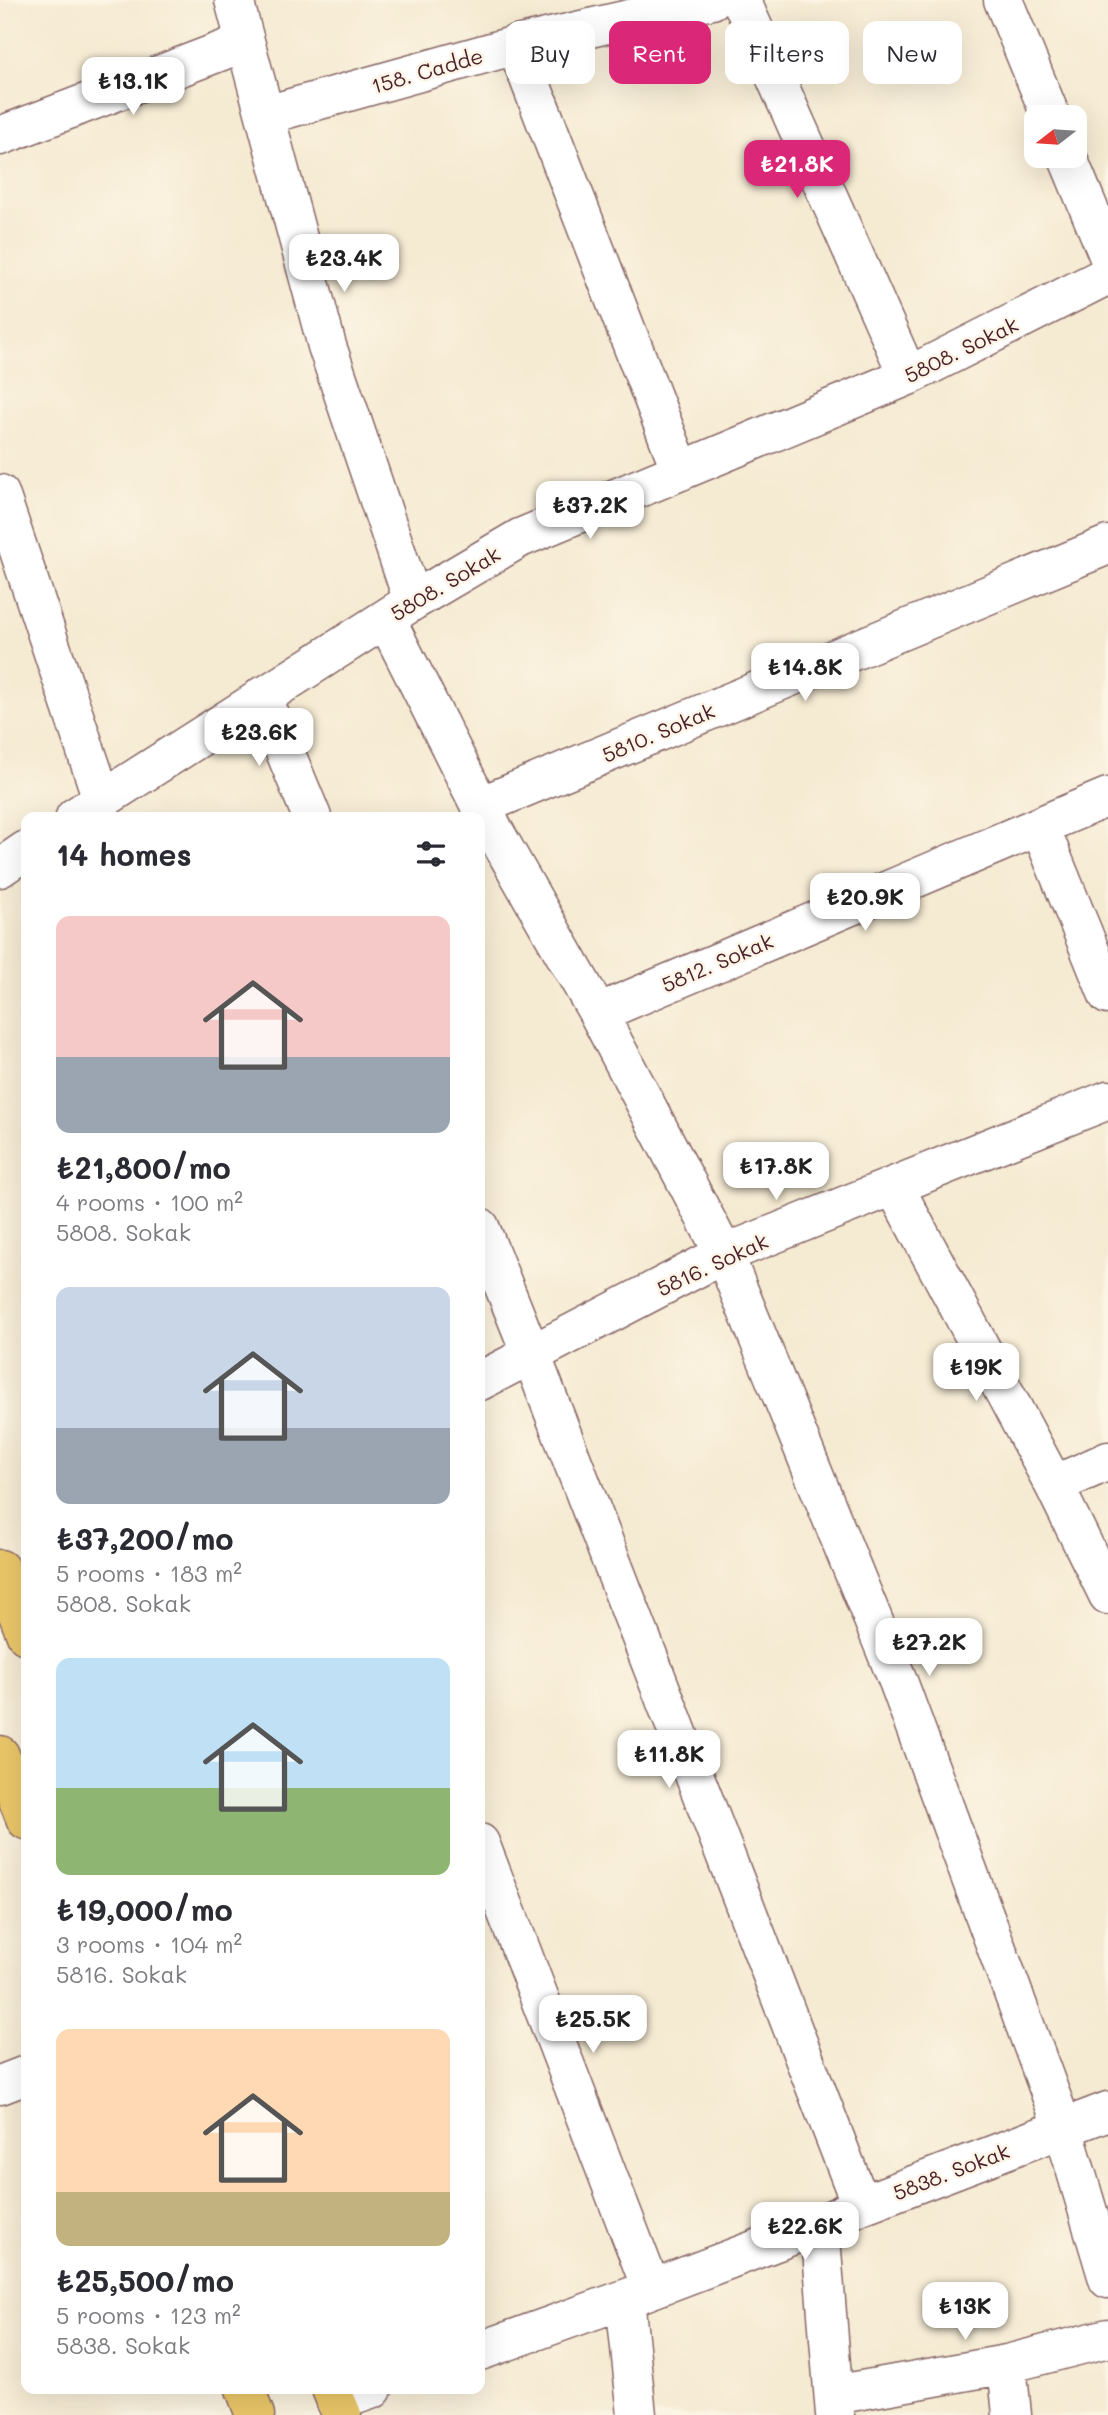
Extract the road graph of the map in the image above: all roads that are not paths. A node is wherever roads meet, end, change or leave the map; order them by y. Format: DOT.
graph roads {
  1 [pos="234,0"];
  2 [pos="712,0"];
  3 [pos="741,0"];
  4 [pos="1003,0"];
  5 [pos="595,27"];
  6 [pos="245,42"];
  7 [pos="506,48"];
  8 [pos="531,84"];
  9 [pos="1046,105"];
  10 [pos="266,115"];
  11 [pos="0,136"];
  12 [pos="1072,168"];
  13 [pos="1108,255"];
  14 [pos="1108,275"];
  15 [pos="908,376"];
  16 [pos="681,471"];
  17 [pos="0,495"];
  18 [pos="1108,545"];
  19 [pos="400,610"];
  20 [pos="262,696"];
  21 [pos="1108,797"];
  22 [pos="480,806"];
  23 [pos="84,812"];
  24 [pos="310,812"];
  25 [pos="483,812"];
  26 [pos="485,815"];
  27 [pos="1040,827"];
  28 [pos="21,853"];
  29 [pos="0,868"];
  30 [pos="1108,995"];
  31 [pos="598,1013"];
  32 [pos="1108,1100"];
  33 [pos="894,1186"];
  34 [pos="485,1239"];
  35 [pos="724,1254"];
  36 [pos="531,1353"];
  37 [pos="485,1378"];
  38 [pos="1108,1461"];
  39 [pos="1054,1485"];
  40 [pos="1108,1595"];
  41 [pos="0,1755"];
  42 [pos="21,1808"];
  43 [pos="485,1857"];
  44 [pos="21,2077"];
  45 [pos="0,2085"];
  46 [pos="1108,2110"];
  47 [pos="1063,2128"];
  48 [pos="861,2205"];
  49 [pos="820,2225"];
  50 [pos="1108,2280"];
  51 [pos="638,2294"];
  52 [pos="1108,2338"];
  53 [pos="485,2349"];
  54 [pos="1007,2364"];
  55 [pos="247,2394"];
  56 [pos="359,2394"];
  57 [pos="336,2402"];
  58 [pos="834,2405"];
  59 [pos="255,2415"];
  60 [pos="637,2415"];
  61 [pos="1012,2415"];
  1 -- 6 [label="street"];
  2 -- 5 [label="street, 158. Cadde"];
  3 -- 15 [label="street"];
  4 -- 9 [label="street"];
  6 -- 10 [label="street"];
  6 -- 11 [label="street"];
  7 -- 10 [label="street, 158. Cadde"];
  8 -- 16 [label="street"];
  10 -- 19 [label="street"];
  12 -- 13 [label="street"];
  14 -- 15 [label="street, 5808. Sokak"];
  15 -- 16 [label="street, 5808. Sokak"];
  16 -- 19 [label="street, 5808. Sokak"];
  17 -- 23 [label="street"];
  18 -- 22 [label="street, 5810. Sokak"];
  19 -- 20 [label="street, 5808. Sokak"];
  19 -- 22 [label="street"];
  20 -- 23 [label="street, 5808. Sokak"];
  20 -- 24 [label="street"];
  21 -- 27 [label="street, 5812. Sokak"];
  22 -- 25 [label="street"];
  26 -- 31 [label="street"];
  27 -- 30 [label="street"];
  27 -- 31 [label="street, 5812. Sokak"];
  28 -- 29 [label="street"];
  31 -- 35 [label="street"];
  32 -- 33 [label="street, 5816. Sokak"];
  33 -- 35 [label="street, 5816. Sokak"];
  33 -- 39 [label="street"];
  34 -- 36 [label="street"];
  35 -- 36 [label="street, 5816. Sokak"];
  35 -- 47 [label="street"];
  36 -- 37 [label="street, 5816. Sokak"];
  36 -- 48 [label="street"];
  38 -- 39 [label="street"];
  39 -- 40 [label="street"];
  41 -- 42 [label="main road"];
  43 -- 51 [label="street"];
  44 -- 45 [label="street"];
  46 -- 47 [label="street, 5838. Sokak"];
  47 -- 48 [label="street, 5838. Sokak"];
  47 -- 50 [label="street"];
  48 -- 49 [label="street, 5838. Sokak"];
  49 -- 51 [label="street, 5838. Sokak"];
  49 -- 58 [label="street"];
  51 -- 53 [label="street, 5838. Sokak"];
  51 -- 60 [label="street"];
  52 -- 54 [label="street"];
  54 -- 58 [label="street"];
  54 -- 61 [label="street"];
  55 -- 59 [label="main road"];
  56 -- 57 [label="street"];
}
